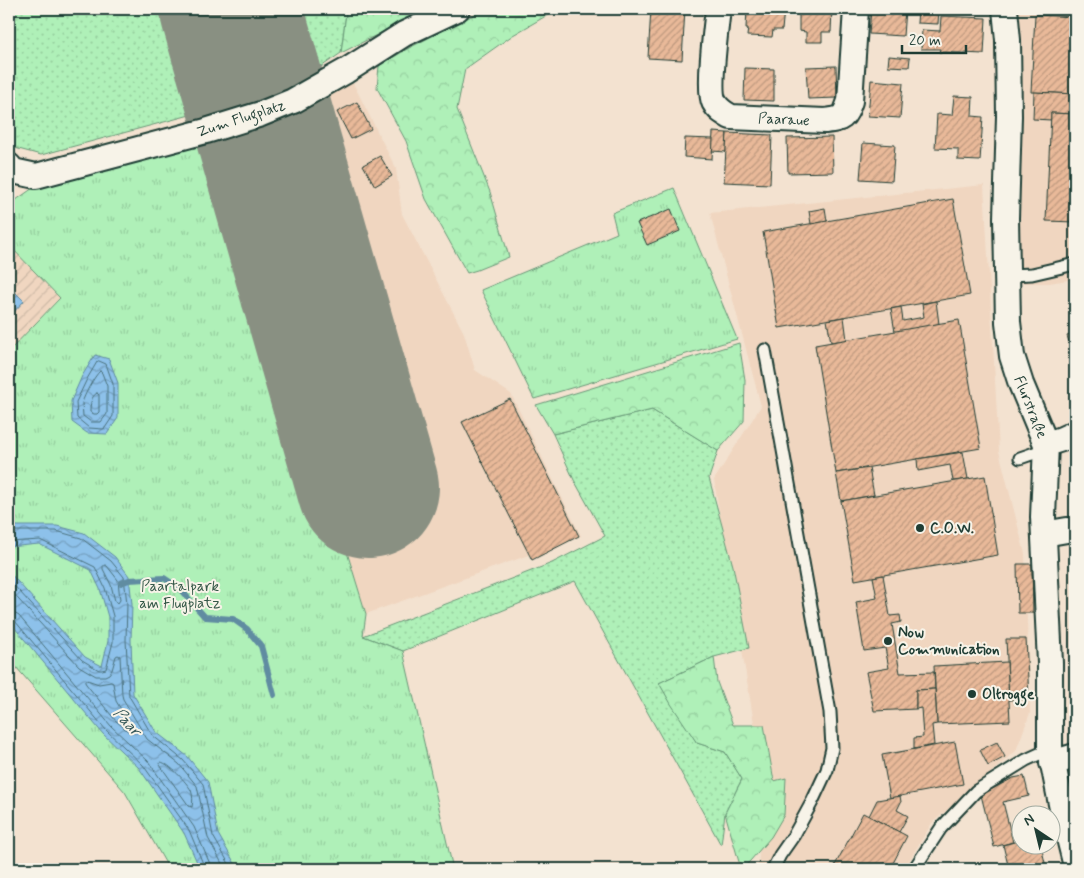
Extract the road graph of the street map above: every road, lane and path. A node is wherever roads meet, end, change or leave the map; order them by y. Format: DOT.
graph roads {
  1 [pos="457,9"];
  2 [pos="718,9"];
  3 [pos="856,9"];
  4 [pos="1005,9"];
  5 [pos="10,173"];
  6 [pos="1075,264"];
  7 [pos="1008,274"];
  8 [pos="765,350"];
  9 [pos="1075,434"];
  10 [pos="1046,446"];
  11 [pos="1020,458"];
  12 [pos="1075,530"];
  13 [pos="1044,534"];
  14 [pos="1051,756"];
  15 [pos="1075,756"];
  16 [pos="1075,862"];
  17 [pos="773,869"];
  18 [pos="914,869"];
  1 -- 5 [label="street, Zum Flugplatz"];
  2 -- 3 [label="street, Paaraue"];
  4 -- 7 [label="street, Flurstraße"];
  6 -- 7 [label="lane"];
  7 -- 10 [label="street, Flurstraße"];
  8 -- 17 [label="lane"];
  9 -- 10 [label="street"];
  10 -- 11 [label="lane"];
  10 -- 13 [label="street, Flurstraße"];
  12 -- 13 [label="street"];
  13 -- 14 [label="street, Flurstraße"];
  14 -- 15 [label="street"];
  14 -- 16 [label="street, Flurstraße"];
  14 -- 18 [label="lane"];
}
